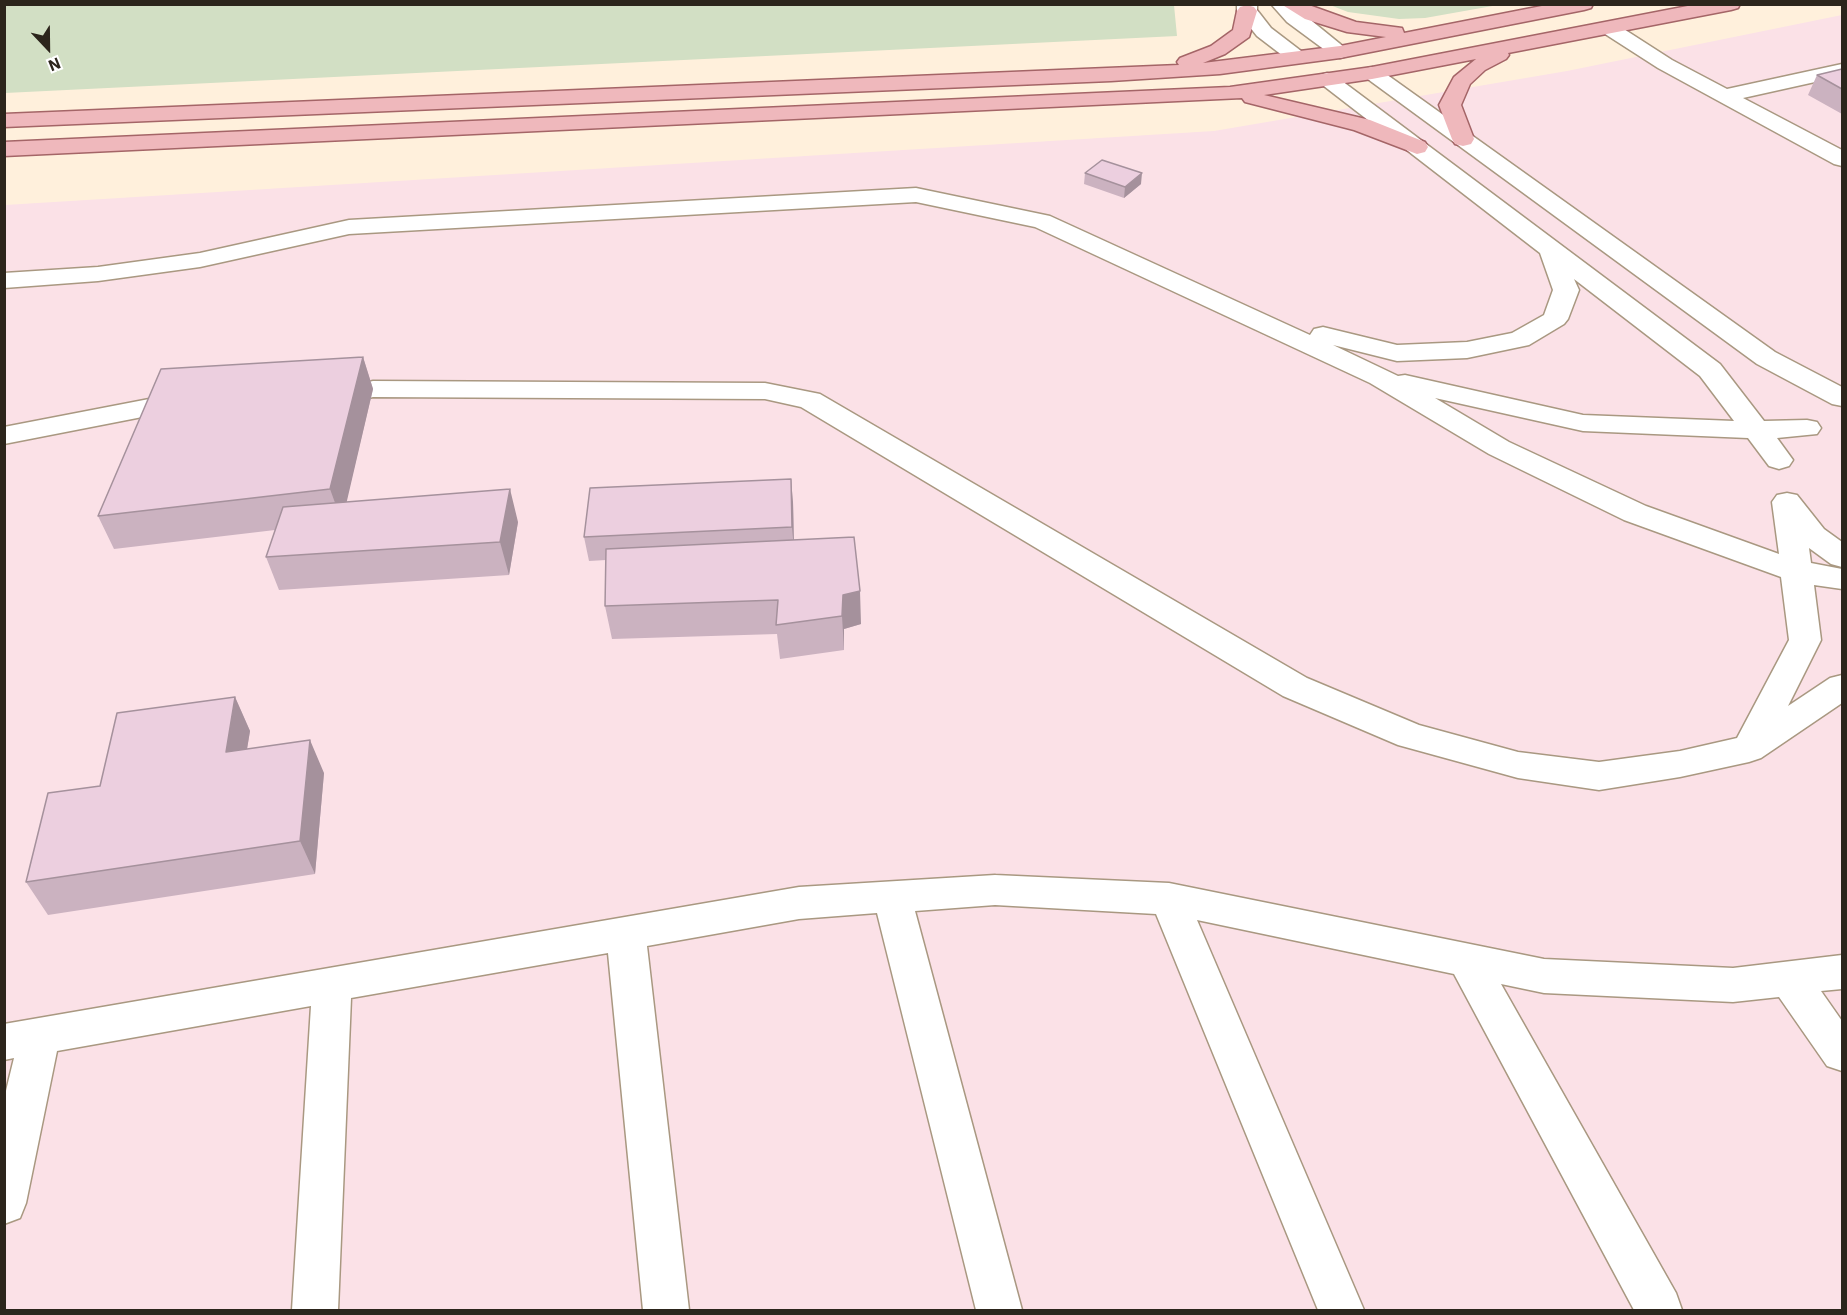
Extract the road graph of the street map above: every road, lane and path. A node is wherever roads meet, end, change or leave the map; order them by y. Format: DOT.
graph roads {
  1 [pos="1280,4"];
  2 [pos="1290,4"];
  3 [pos="1584,4"];
  4 [pos="1731,4"];
  5 [pos="1247,8"];
  6 [pos="1609,28"];
  7 [pos="1447,31"];
  8 [pos="1520,45"];
  9 [pos="1340,52"];
  10 [pos="1298,58"];
  11 [pos="1842,70"];
  12 [pos="1372,73"];
  13 [pos="1111,75"];
  14 [pos="1327,79"];
  15 [pos="1230,93"];
  16 [pos="1726,95"];
  17 [pos="4,121"];
  18 [pos="1463,139"];
  19 [pos="1417,147"];
  20 [pos="4,149"];
  21 [pos="1842,159"];
  22 [pos="1551,249"];
  23 [pos="4,281"];
  24 [pos="1243,315"];
  25 [pos="1380,377"];
  26 [pos="1842,398"];
  27 [pos="306,405"];
  28 [pos="217,414"];
  29 [pos="1842,418"];
  30 [pos="1807,428"];
  31 [pos="1756,430"];
  32 [pos="4,436"];
  33 [pos="1779,459"];
  34 [pos="1788,505"];
  35 [pos="1842,557"];
  36 [pos="1796,571"];
  37 [pos="1842,579"];
  38 [pos="1842,687"];
  39 [pos="1749,749"];
  40 [pos="892,897"];
  41 [pos="1169,899"];
  42 [pos="626,934"];
  43 [pos="1467,960"];
  44 [pos="1842,972"];
  45 [pos="1789,979"];
  46 [pos="332,985"];
  47 [pos="22,1039"];
  48 [pos="1842,1053"];
  49 [pos="4,1203"];
  50 [pos="315,1311"];
  51 [pos="666,1311"];
  52 [pos="999,1311"];
  53 [pos="1341,1311"];
  54 [pos="1659,1311"];
  1 -- 9 [label="lane"];
  2 -- 7 [label="main road"];
  3 -- 7 [label="main road"];
  4 -- 6 [label="main road"];
  5 -- 10 [label="lane"];
  5 -- 13 [label="main road"];
  6 -- 8 [label="main road"];
  6 -- 16 [label="lane"];
  7 -- 9 [label="main road"];
  8 -- 12 [label="main road"];
  8 -- 18 [label="main road"];
  9 -- 10 [label="main road"];
  9 -- 12 [label="main road"];
  10 -- 13 [label="main road"];
  10 -- 14 [label="main road"];
  11 -- 16 [label="lane"];
  12 -- 14 [label="main road"];
  12 -- 18 [label="lane"];
  13 -- 17 [label="main road"];
  14 -- 15 [label="main road"];
  14 -- 19 [label="lane"];
  15 -- 19 [label="main road"];
  15 -- 20 [label="main road"];
  16 -- 21 [label="lane"];
  18 -- 26 [label="lane"];
  19 -- 22 [label="lane"];
  22 -- 24 [label="lane"];
  22 -- 31 [label="lane"];
  23 -- 24 [label="lane"];
  24 -- 25 [label="lane"];
  25 -- 31 [label="lane"];
  25 -- 36 [label="lane"];
  27 -- 39 [label="lane"];
  28 -- 32 [label="lane"];
  29 -- 30 [label="lane"];
  30 -- 31 [label="lane"];
  30 -- 33 [label="lane"];
  31 -- 33 [label="lane"];
  33 -- 34 [label="lane"];
  34 -- 35 [label="lane"];
  34 -- 36 [label="lane"];
  36 -- 37 [label="lane"];
  36 -- 39 [label="lane"];
  38 -- 39 [label="lane"];
  40 -- 41 [label="lane"];
  40 -- 42 [label="lane"];
  40 -- 52 [label="lane"];
  41 -- 43 [label="lane"];
  41 -- 53 [label="lane"];
  42 -- 46 [label="lane"];
  42 -- 51 [label="lane"];
  43 -- 45 [label="lane"];
  43 -- 54 [label="lane"];
  44 -- 45 [label="lane"];
  45 -- 48 [label="lane"];
  46 -- 47 [label="lane"];
  46 -- 50 [label="lane"];
  47 -- 49 [label="lane"];
}
